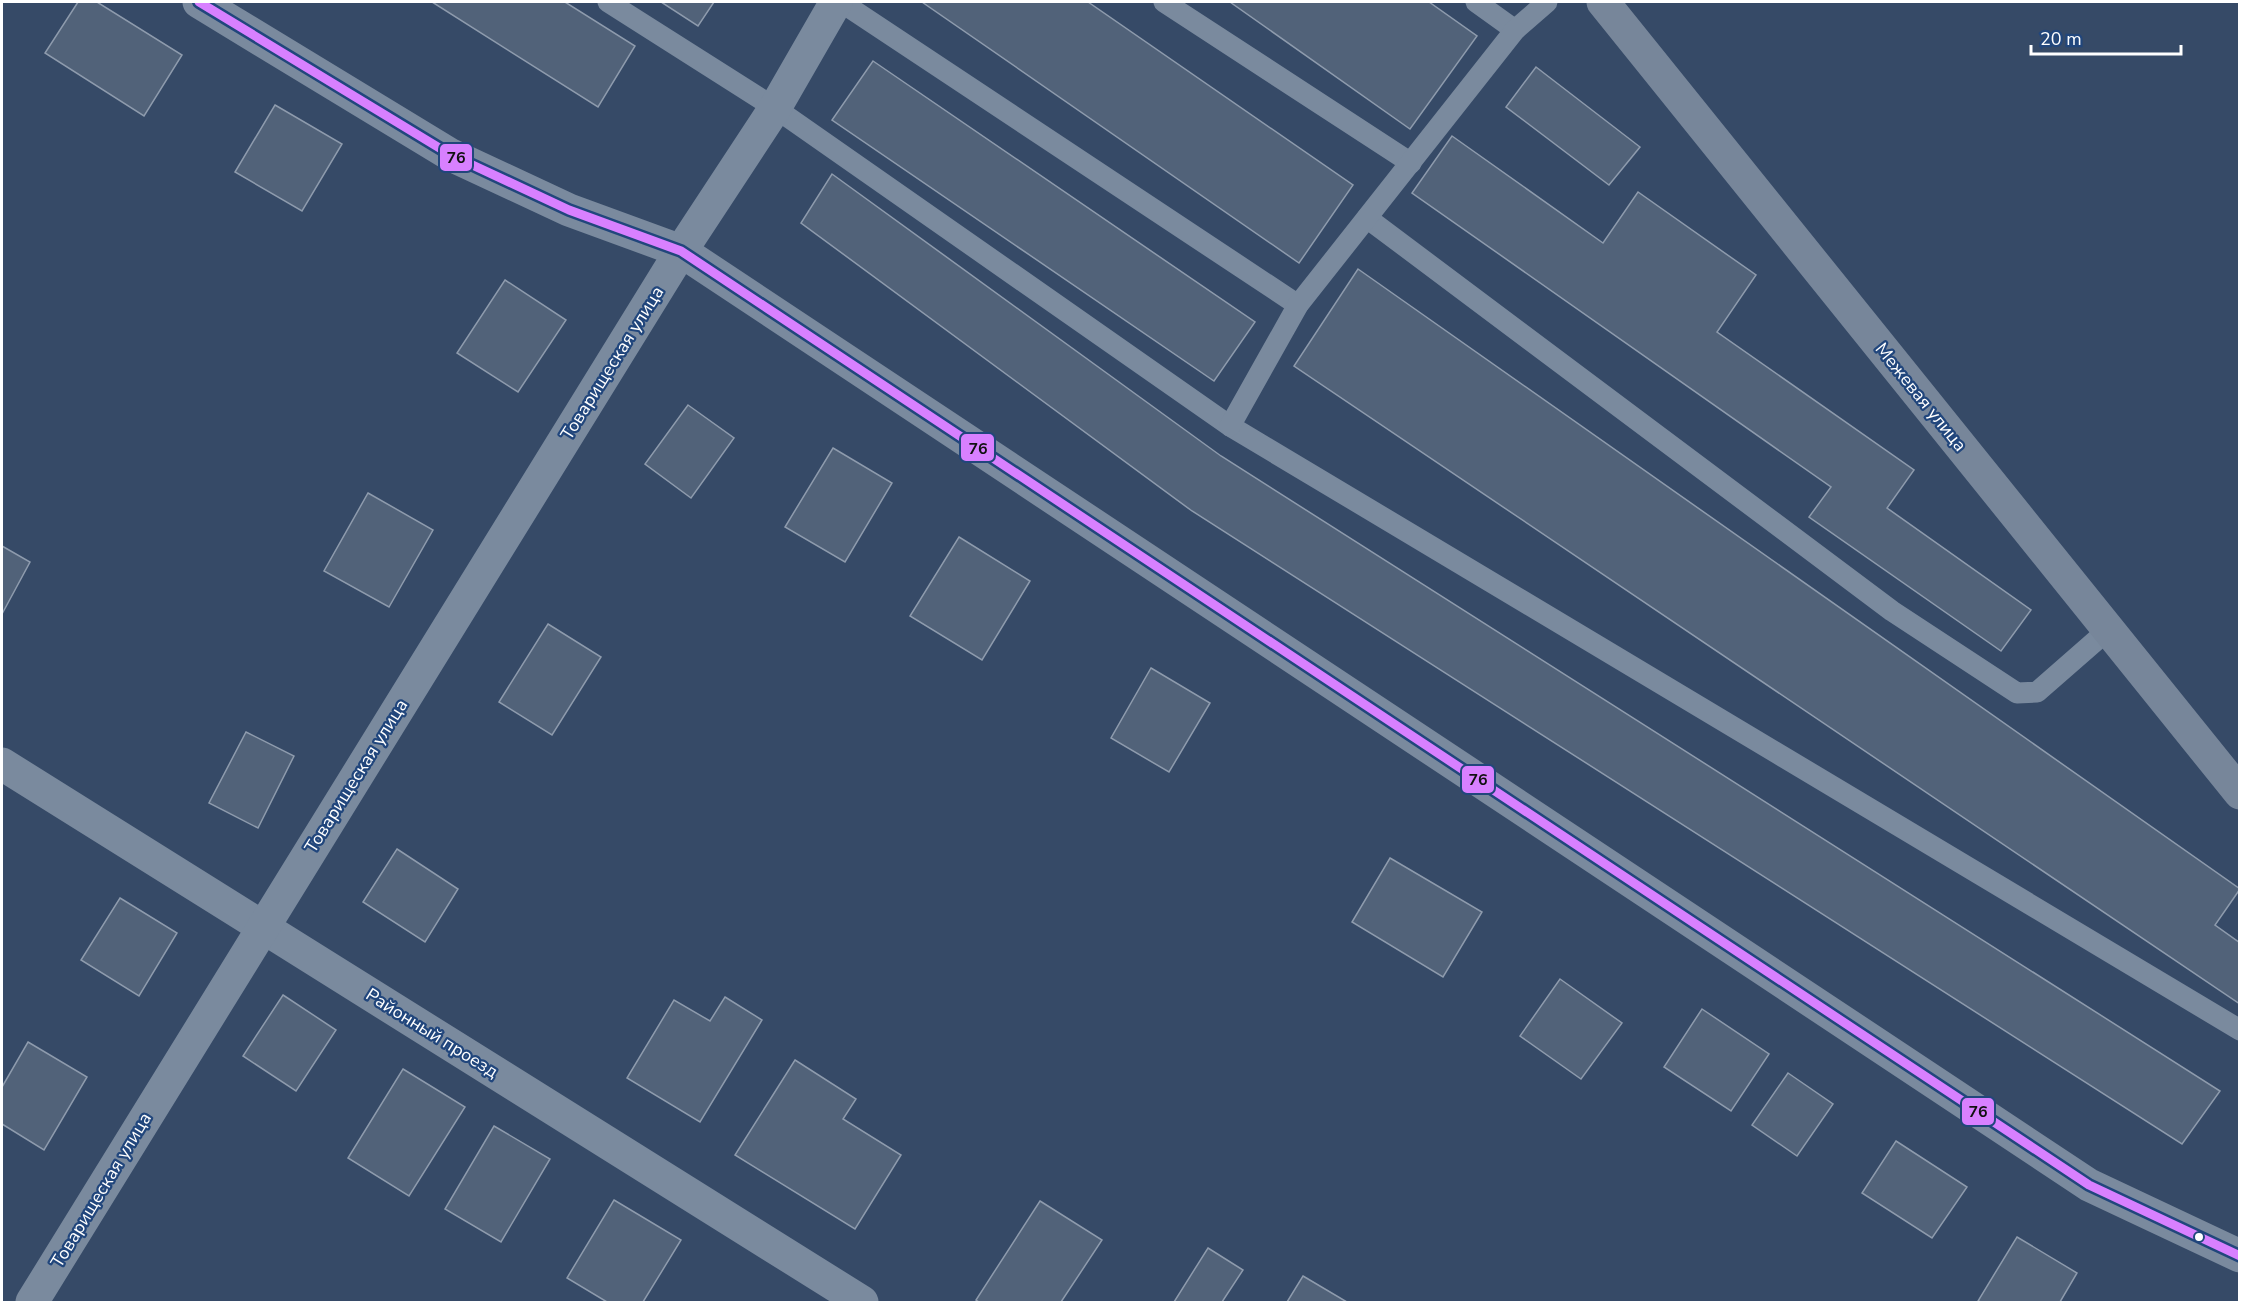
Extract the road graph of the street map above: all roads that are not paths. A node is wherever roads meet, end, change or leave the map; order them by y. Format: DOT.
graph roads {
  1 [pos="199,2"];
  2 [pos="608,2"];
  3 [pos="836,2"];
  4 [pos="841,2"];
  5 [pos="1164,2"];
  6 [pos="1476,2"];
  7 [pos="1547,2"];
  8 [pos="1603,2"];
  9 [pos="1515,30"];
  10 [pos="775,108"];
  11 [pos="1411,163"];
  12 [pos="1367,218"];
  13 [pos="681,251"];
  14 [pos="1298,305"];
  15 [pos="1230,426"];
  16 [pos="2108,630"];
  17 [pos="2,764"];
  18 [pos="2240,793"];
  19 [pos="262,927"];
  20 [pos="2240,1030"];
  21 [pos="2240,1256"];
  22 [pos="32,1302"];
  23 [pos="862,1302"];
  1 -- 13 [label="street"];
  2 -- 10 [label="lane"];
  3 -- 10 [label="street, Товарищеская улица"];
  4 -- 14 [label="lane"];
  5 -- 11 [label="lane"];
  6 -- 9 [label="lane"];
  7 -- 9 [label="lane"];
  8 -- 16 [label="street, Межевая улица"];
  9 -- 11 [label="lane"];
  10 -- 13 [label="street, Товарищеская улица"];
  10 -- 15 [label="lane"];
  11 -- 12 [label="lane"];
  12 -- 14 [label="lane"];
  12 -- 16 [label="lane"];
  13 -- 19 [label="street, Товарищеская улица"];
  13 -- 21 [label="street"];
  14 -- 15 [label="lane"];
  15 -- 20 [label="lane"];
  16 -- 18 [label="street, Межевая улица"];
  17 -- 19 [label="street, Районный проезд"];
  19 -- 22 [label="street, Товарищеская улица"];
  19 -- 23 [label="street, Районный проезд"];
}
